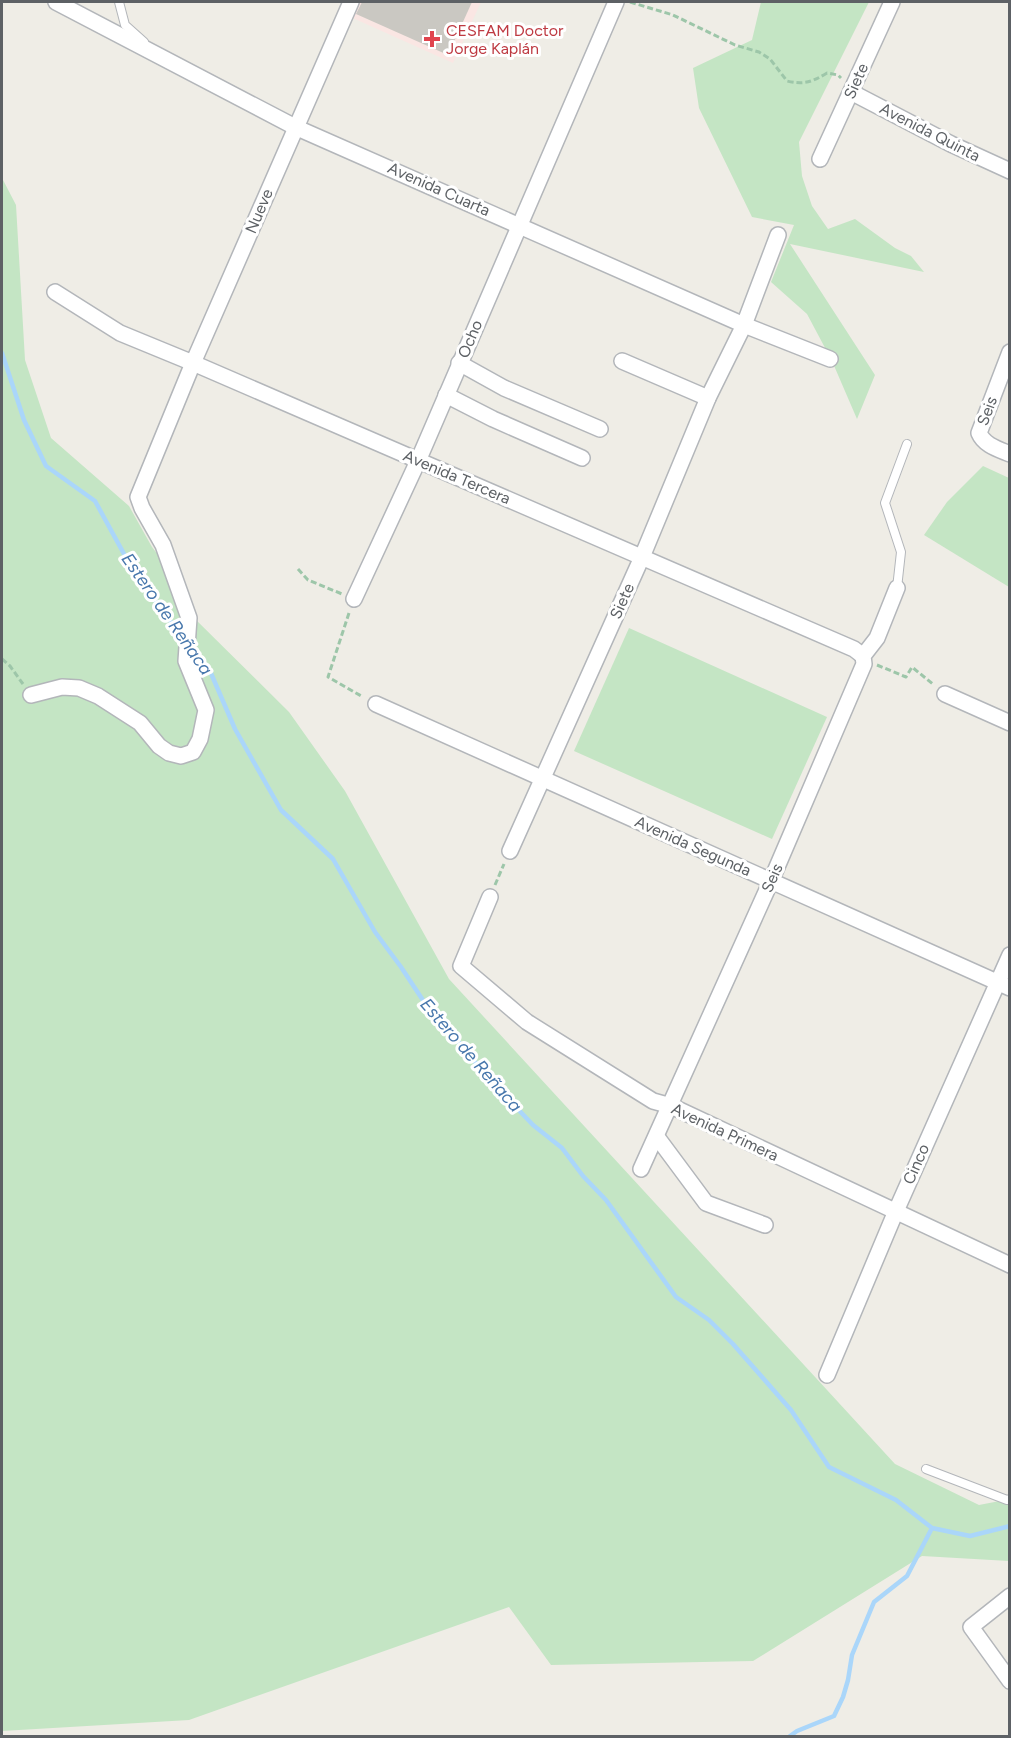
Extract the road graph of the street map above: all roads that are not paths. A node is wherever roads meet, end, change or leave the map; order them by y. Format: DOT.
graph roads {
  1 [pos="56,2"];
  2 [pos="119,2"];
  3 [pos="351,2"];
  4 [pos="616,2"];
  5 [pos="892,2"];
  6 [pos="166,60"];
  7 [pos="851,92"];
  8 [pos="296,127"];
  9 [pos="820,159"];
  10 [pos="1010,171"];
  11 [pos="519,225"];
  12 [pos="778,235"];
  13 [pos="54,292"];
  14 [pos="744,325"];
  15 [pos="1010,352"];
  16 [pos="830,359"];
  17 [pos="622,361"];
  18 [pos="194,363"];
  19 [pos="459,363"];
  20 [pos="446,394"];
  21 [pos="708,398"];
  22 [pos="600,429"];
  23 [pos="907,444"];
  24 [pos="1010,454"];
  25 [pos="582,458"];
  26 [pos="418,461"];
  27 [pos="642,557"];
  28 [pos="897,588"];
  29 [pos="354,599"];
  30 [pos="864,658"];
  31 [pos="945,694"];
  32 [pos="31,695"];
  33 [pos="376,704"];
  34 [pos="1010,723"];
  35 [pos="542,778"];
  36 [pos="510,851"];
  37 [pos="771,881"];
  38 [pos="490,897"];
  39 [pos="1010,955"];
  40 [pos="1004,985"];
  41 [pos="671,1106"];
  42 [pos="657,1137"];
  43 [pos="641,1169"];
  44 [pos="896,1211"];
  45 [pos="765,1225"];
  46 [pos="1010,1265"];
  47 [pos="827,1375"];
  48 [pos="926,1469"];
  49 [pos="1010,1499"];
  50 [pos="1010,1596"];
  51 [pos="1010,1681"];
  1 -- 6 [label="street, Avenida Cuarta"];
  2 -- 6 [label="lane"];
  3 -- 8 [label="street, Nueve"];
  4 -- 11 [label="street, Ocho"];
  5 -- 7 [label="street, Siete"];
  6 -- 8 [label="street, Avenida Cuarta"];
  7 -- 9 [label="street, Siete"];
  7 -- 10 [label="street, Avenida Quinta"];
  8 -- 11 [label="street, Avenida Cuarta"];
  8 -- 18 [label="street, Nueve"];
  11 -- 14 [label="street, Avenida Cuarta"];
  11 -- 19 [label="street, Ocho"];
  12 -- 14 [label="street, Siete"];
  13 -- 18 [label="street, Avenida Tercera"];
  14 -- 16 [label="street, Avenida Cuarta"];
  14 -- 21 [label="street, Siete"];
  15 -- 24 [label="street, Seis"];
  17 -- 21 [label="street"];
  18 -- 26 [label="street, Avenida Tercera"];
  18 -- 32 [label="street, Nueve"];
  19 -- 20 [label="street, Ocho"];
  19 -- 22 [label="street"];
  20 -- 25 [label="street"];
  20 -- 26 [label="street, Ocho"];
  21 -- 27 [label="street, Siete"];
  23 -- 28 [label="lane"];
  26 -- 27 [label="street, Avenida Tercera"];
  26 -- 29 [label="street, Ocho"];
  27 -- 30 [label="street, Avenida Tercera"];
  27 -- 35 [label="street, Siete"];
  28 -- 30 [label="street, Seis"];
  30 -- 37 [label="street, Seis"];
  31 -- 34 [label="street"];
  33 -- 35 [label="street, Avenida Segunda"];
  35 -- 36 [label="street, Siete"];
  35 -- 37 [label="street, Avenida Segunda"];
  37 -- 40 [label="street, Avenida Segunda"];
  37 -- 41 [label="street, Seis"];
  38 -- 41 [label="street, Avenida Primera"];
  39 -- 40 [label="street, Cinco"];
  40 -- 44 [label="street, Cinco"];
  41 -- 42 [label="street, Seis"];
  41 -- 44 [label="street, Avenida Primera"];
  42 -- 43 [label="street, Seis"];
  42 -- 45 [label="street"];
  44 -- 46 [label="street, Avenida Primera"];
  44 -- 47 [label="street, Cinco"];
  48 -- 49 [label="lane"];
  50 -- 51 [label="street"];
}
